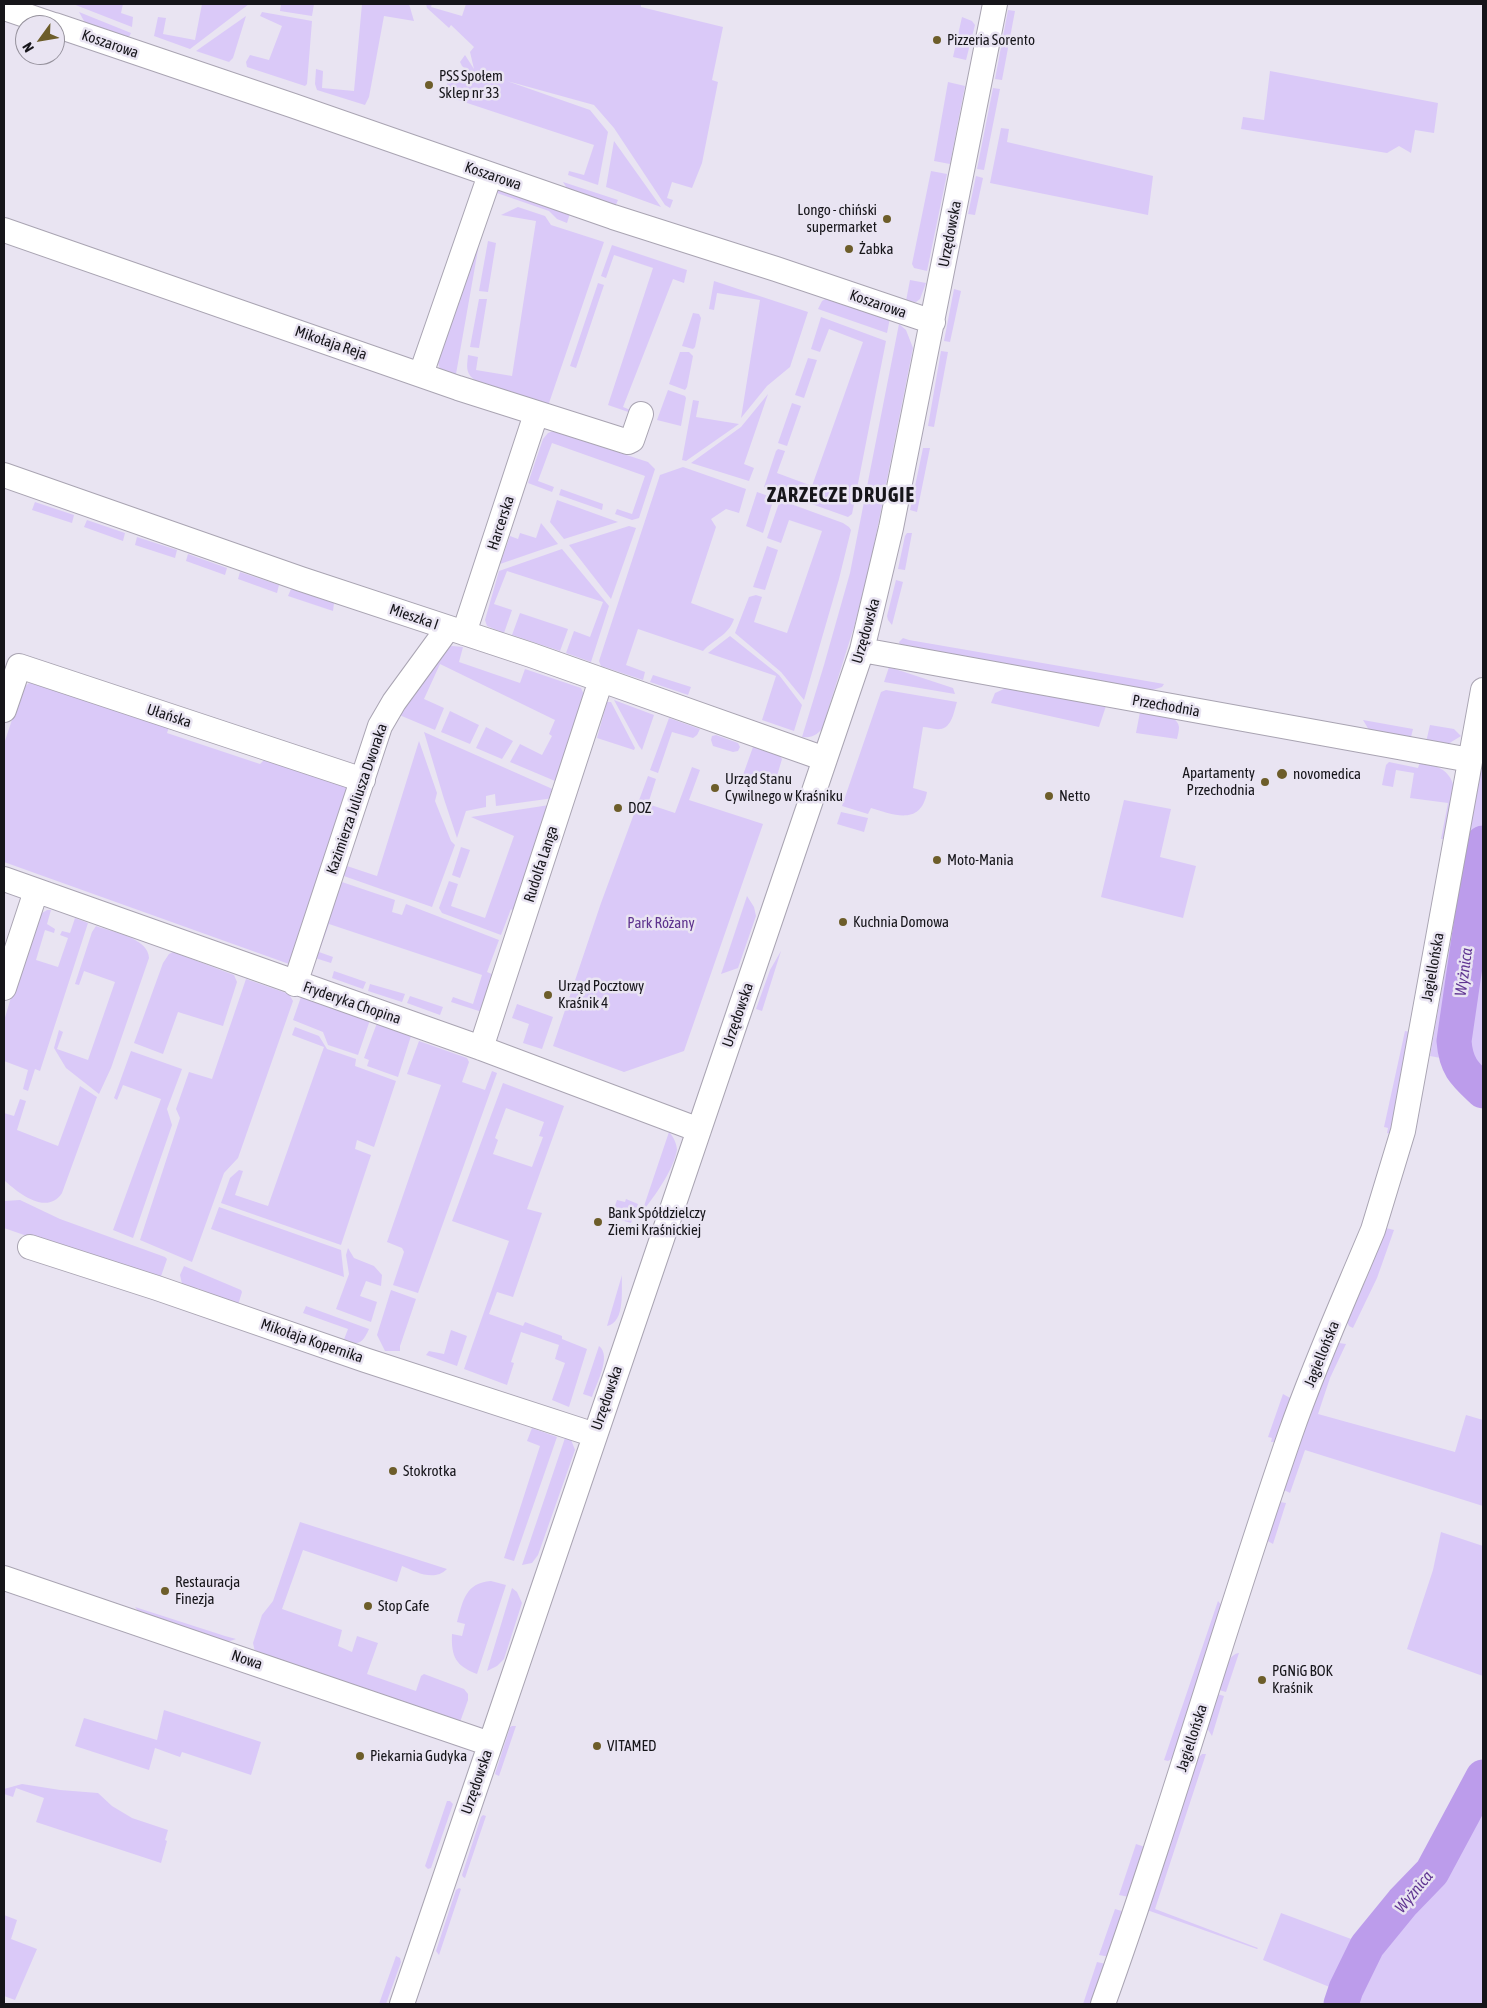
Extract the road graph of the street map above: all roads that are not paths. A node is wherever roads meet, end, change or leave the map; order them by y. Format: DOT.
graph roads {
  1 [pos="995,4"];
  2 [pos="4,8"];
  3 [pos="25,15"];
  4 [pos="65,29"];
  5 [pos="490,176"];
  6 [pos="4,230"];
  7 [pos="933,322"];
  8 [pos="420,374"];
  9 [pos="536,414"];
  10 [pos="641,414"];
  11 [pos="4,475"];
  12 [pos="456,631"];
  13 [pos="862,650"];
  14 [pos="601,680"];
  15 [pos="1483,690"];
  16 [pos="4,710"];
  17 [pos="1480,722"];
  18 [pos="825,759"];
  19 [pos="1470,760"];
  20 [pos="363,780"];
  21 [pos="4,879"];
  22 [pos="36,891"];
  23 [pos="295,984"];
  24 [pos="4,988"];
  25 [pos="481,1048"];
  26 [pos="699,1130"];
  27 [pos="30,1247"];
  28 [pos="595,1435"];
  29 [pos="4,1578"];
  30 [pos="490,1744"];
  31 [pos="402,2004"];
  32 [pos="1103,2004"];
  1 -- 7 [label="street, Urzędowska"];
  2 -- 3 [label="street, Koszarowa"];
  4 -- 5 [label="street, Koszarowa"];
  5 -- 7 [label="street, Koszarowa"];
  5 -- 8 [label="street"];
  6 -- 8 [label="street, Mikołaja Reja"];
  7 -- 13 [label="street, Urzędowska"];
  8 -- 9 [label="street, Mikołaja Reja"];
  9 -- 10 [label="street, Mikołaja Reja"];
  9 -- 12 [label="street, Harcerska"];
  11 -- 12 [label="street, Mieszka I"];
  12 -- 14 [label="street, Mieszka I"];
  12 -- 20 [label="street, Kazimierza Juliusza Dworaka"];
  13 -- 18 [label="street, Urzędowska"];
  13 -- 19 [label="street, Przechodnia"];
  14 -- 18 [label="street, Mieszka I"];
  14 -- 25 [label="street, Rudolfa Langa"];
  15 -- 17 [label="street, Jagiellońska"];
  16 -- 20 [label="street, Ułańska"];
  17 -- 19 [label="street, Jagiellońska"];
  18 -- 26 [label="street, Urzędowska"];
  19 -- 32 [label="street, Jagiellońska"];
  20 -- 23 [label="street, Kazimierza Juliusza Dworaka"];
  21 -- 22 [label="street, Fryderyka Chopina"];
  22 -- 23 [label="street, Fryderyka Chopina"];
  22 -- 24 [label="street"];
  23 -- 25 [label="street, Fryderyka Chopina"];
  25 -- 26 [label="street, Fryderyka Chopina"];
  26 -- 28 [label="street, Urzędowska"];
  27 -- 28 [label="street, Mikołaja Kopernika"];
  28 -- 30 [label="street, Urzędowska"];
  29 -- 30 [label="street, Nowa"];
  30 -- 31 [label="street, Urzędowska"];
}
